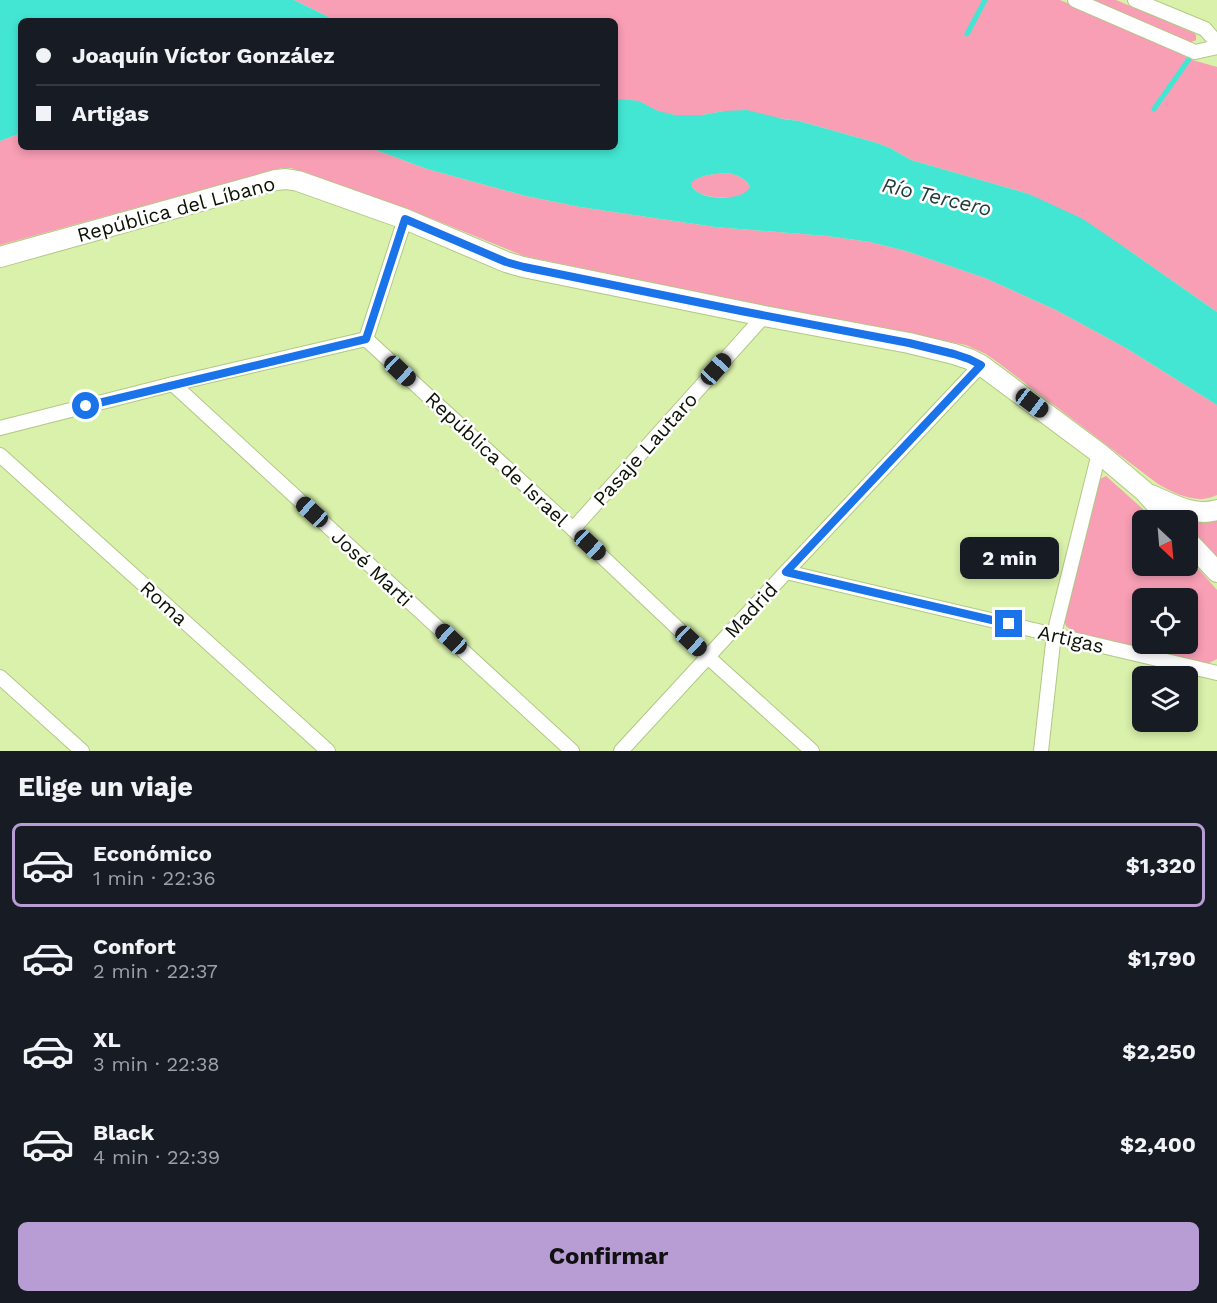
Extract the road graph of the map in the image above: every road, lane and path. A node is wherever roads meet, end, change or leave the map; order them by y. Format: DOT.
graph roads {
  1 [pos="1075,0"];
  2 [pos="1135,0"];
  3 [pos="1217,45"];
  4 [pos="405,219"];
  5 [pos="0,257"];
  6 [pos="764,316"];
  7 [pos="366,339"];
  8 [pos="981,365"];
  9 [pos="173,384"];
  10 [pos="0,428"];
  11 [pos="1099,453"];
  12 [pos="0,455"];
  13 [pos="1144,491"];
  14 [pos="1161,510"];
  15 [pos="1217,510"];
  16 [pos="573,530"];
  17 [pos="1198,552"];
  18 [pos="786,572"];
  19 [pos="1217,572"];
  20 [pos="1054,634"];
  21 [pos="708,657"];
  22 [pos="1217,673"];
  23 [pos="0,677"];
  24 [pos="82,751"];
  25 [pos="328,751"];
  26 [pos="572,751"];
  27 [pos="621,751"];
  28 [pos="812,751"];
  29 [pos="1041,751"];
  1 -- 3 [label="street"];
  2 -- 3 [label="street"];
  4 -- 5 [label="street, República del Líbano"];
  4 -- 6 [label="street, República del Líbano"];
  4 -- 7 [label="street"];
  6 -- 8 [label="street, República del Líbano"];
  6 -- 16 [label="street, Pasaje Lautaro"];
  7 -- 9 [label="street"];
  7 -- 16 [label="street, República de Israel"];
  8 -- 11 [label="street, República del Líbano"];
  8 -- 18 [label="street, Madrid"];
  9 -- 10 [label="street"];
  9 -- 26 [label="street, José Marti"];
  11 -- 13 [label="street, República del Líbano"];
  11 -- 20 [label="street"];
  12 -- 25 [label="street, Roma"];
  13 -- 14 [label="street, República del Líbano"];
  13 -- 15 [label="street"];
  16 -- 21 [label="street, República de Israel"];
  17 -- 19 [label="street"];
  18 -- 20 [label="street, Artigas"];
  18 -- 21 [label="street, Madrid"];
  20 -- 22 [label="street, Artigas"];
  20 -- 29 [label="street"];
  21 -- 27 [label="street, Madrid"];
  21 -- 28 [label="street, República de Israel"];
  23 -- 24 [label="street"];
}
